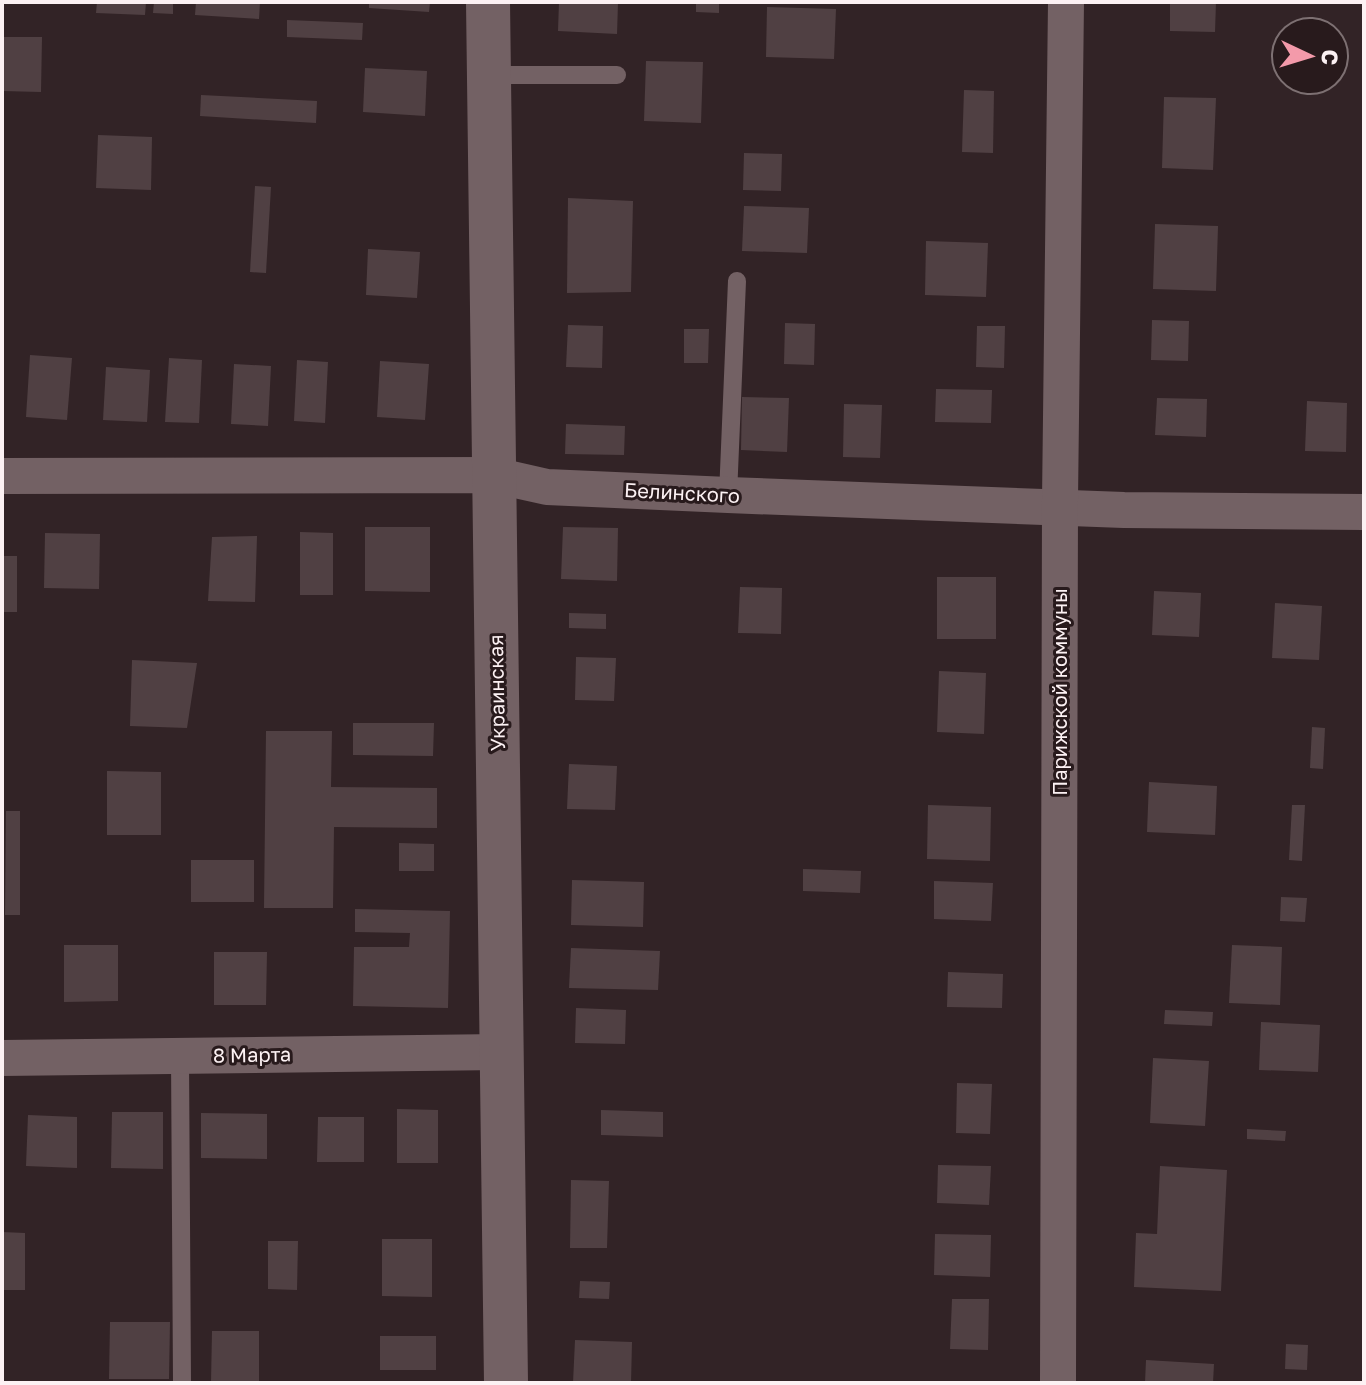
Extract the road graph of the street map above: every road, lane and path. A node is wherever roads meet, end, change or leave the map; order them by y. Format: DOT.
graph roads {
  1 [pos="488,2"];
  2 [pos="1066,2"];
  3 [pos="489,75"];
  4 [pos="617,75"];
  5 [pos="737,281"];
  6 [pos="494,475"];
  7 [pos="2,476"];
  8 [pos="728,495"];
  9 [pos="1060,508"];
  10 [pos="1364,512"];
  11 [pos="501,1052"];
  12 [pos="180,1056"];
  13 [pos="2,1058"];
  14 [pos="182,1383"];
  15 [pos="506,1383"];
  16 [pos="1058,1383"];
  1 -- 3 [label="street, Украинская"];
  2 -- 9 [label="street, Парижской коммуны"];
  3 -- 4 [label="lane"];
  3 -- 6 [label="street, Украинская"];
  5 -- 8 [label="lane"];
  6 -- 7 [label="street, Белинского"];
  6 -- 8 [label="street, Белинского"];
  6 -- 11 [label="street, Украинская"];
  8 -- 9 [label="street, Белинского"];
  9 -- 10 [label="street, Белинского"];
  9 -- 16 [label="street, Парижской коммуны"];
  11 -- 12 [label="street, 8 Марта"];
  11 -- 15 [label="street, Украинская"];
  12 -- 13 [label="street, 8 Марта"];
  12 -- 14 [label="lane"];
}
